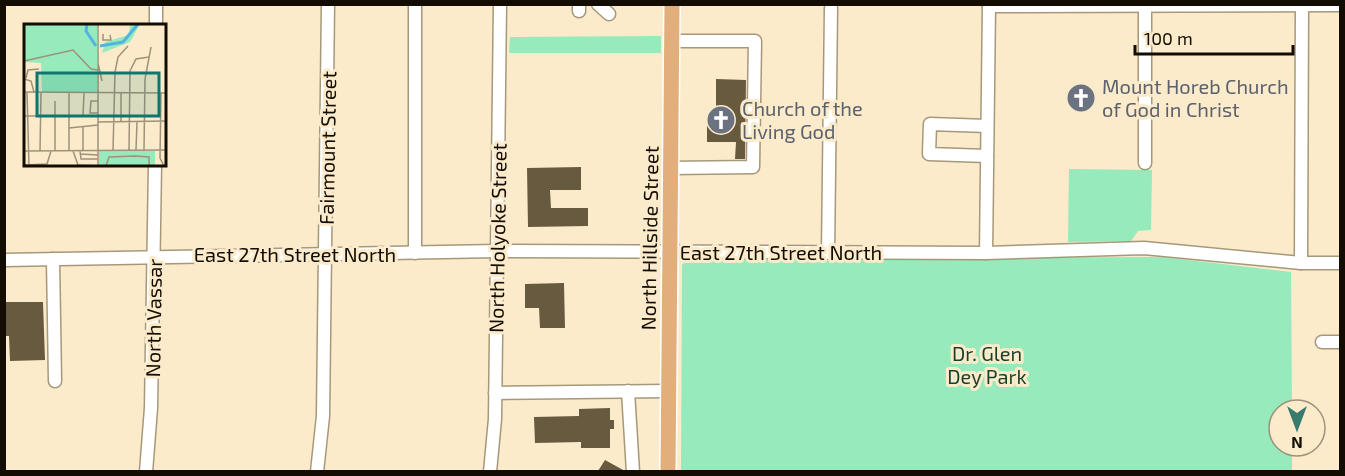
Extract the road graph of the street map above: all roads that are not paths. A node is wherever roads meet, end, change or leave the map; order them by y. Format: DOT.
graph roads {
  1 [pos="156,4"];
  2 [pos="328,4"];
  3 [pos="415,4"];
  4 [pos="500,4"];
  5 [pos="598,4"];
  6 [pos="672,4"];
  7 [pos="989,5"];
  8 [pos="1145,5"];
  9 [pos="1302,5"];
  10 [pos="1341,5"];
  11 [pos="831,8"];
  12 [pos="609,14"];
  13 [pos="156,24"];
  14 [pos="672,41"];
  15 [pos="987,126"];
  16 [pos="987,156"];
  17 [pos="1145,163"];
  18 [pos="154,166"];
  19 [pos="671,168"];
  20 [pos="497,251"];
  21 [pos="670,252"];
  22 [pos="415,253"];
  23 [pos="828,253"];
  24 [pos="986,253"];
  25 [pos="326,255"];
  26 [pos="153,256"];
  27 [pos="53,259"];
  28 [pos="4,260"];
  29 [pos="1301,263"];
  30 [pos="1341,263"];
  31 [pos="1322,342"];
  32 [pos="1341,342"];
  33 [pos="55,381"];
  34 [pos="628,391"];
  35 [pos="669,391"];
  36 [pos="495,393"];
  37 [pos="146,471"];
  38 [pos="317,471"];
  39 [pos="490,471"];
  40 [pos="633,471"];
  41 [pos="668,471"];
  1 -- 13 [label="street"];
  2 -- 25 [label="street, Fairmount Street"];
  3 -- 22 [label="street"];
  4 -- 20 [label="street, North Holyoke Street"];
  5 -- 12 [label="street"];
  6 -- 14 [label="main road, North Hillside Street"];
  7 -- 8 [label="street"];
  7 -- 15 [label="street"];
  8 -- 9 [label="street"];
  8 -- 17 [label="street"];
  9 -- 10 [label="street"];
  9 -- 29 [label="street"];
  11 -- 23 [label="street"];
  14 -- 19 [label="main road, North Hillside Street"];
  14 -- 19 [label="street"];
  15 -- 16 [label="street"];
  15 -- 16 [label="street"];
  16 -- 24 [label="street"];
  18 -- 26 [label="street, North Vassar"];
  19 -- 21 [label="main road, North Hillside Street"];
  20 -- 21 [label="street, East 27th Street North"];
  20 -- 22 [label="street, East 27th Street North"];
  20 -- 36 [label="street, North Holyoke Street"];
  21 -- 23 [label="street, East 27th Street North"];
  21 -- 35 [label="main road, North Hillside Street"];
  22 -- 25 [label="street, East 27th Street North"];
  23 -- 24 [label="street, East 27th Street North"];
  24 -- 29 [label="street, East 27th Street North"];
  25 -- 26 [label="street, East 27th Street North"];
  25 -- 38 [label="street, Fairmount Street"];
  26 -- 27 [label="street, East 27th Street North"];
  26 -- 37 [label="street, North Vassar"];
  27 -- 28 [label="street, East 27th Street North"];
  27 -- 33 [label="street"];
  29 -- 30 [label="street, East 27th Street North"];
  31 -- 32 [label="street"];
  34 -- 35 [label="street"];
  34 -- 36 [label="street"];
  34 -- 40 [label="street"];
  35 -- 41 [label="main road, North Hillside Street"];
  36 -- 39 [label="street, North Holyoke Street"];
}
